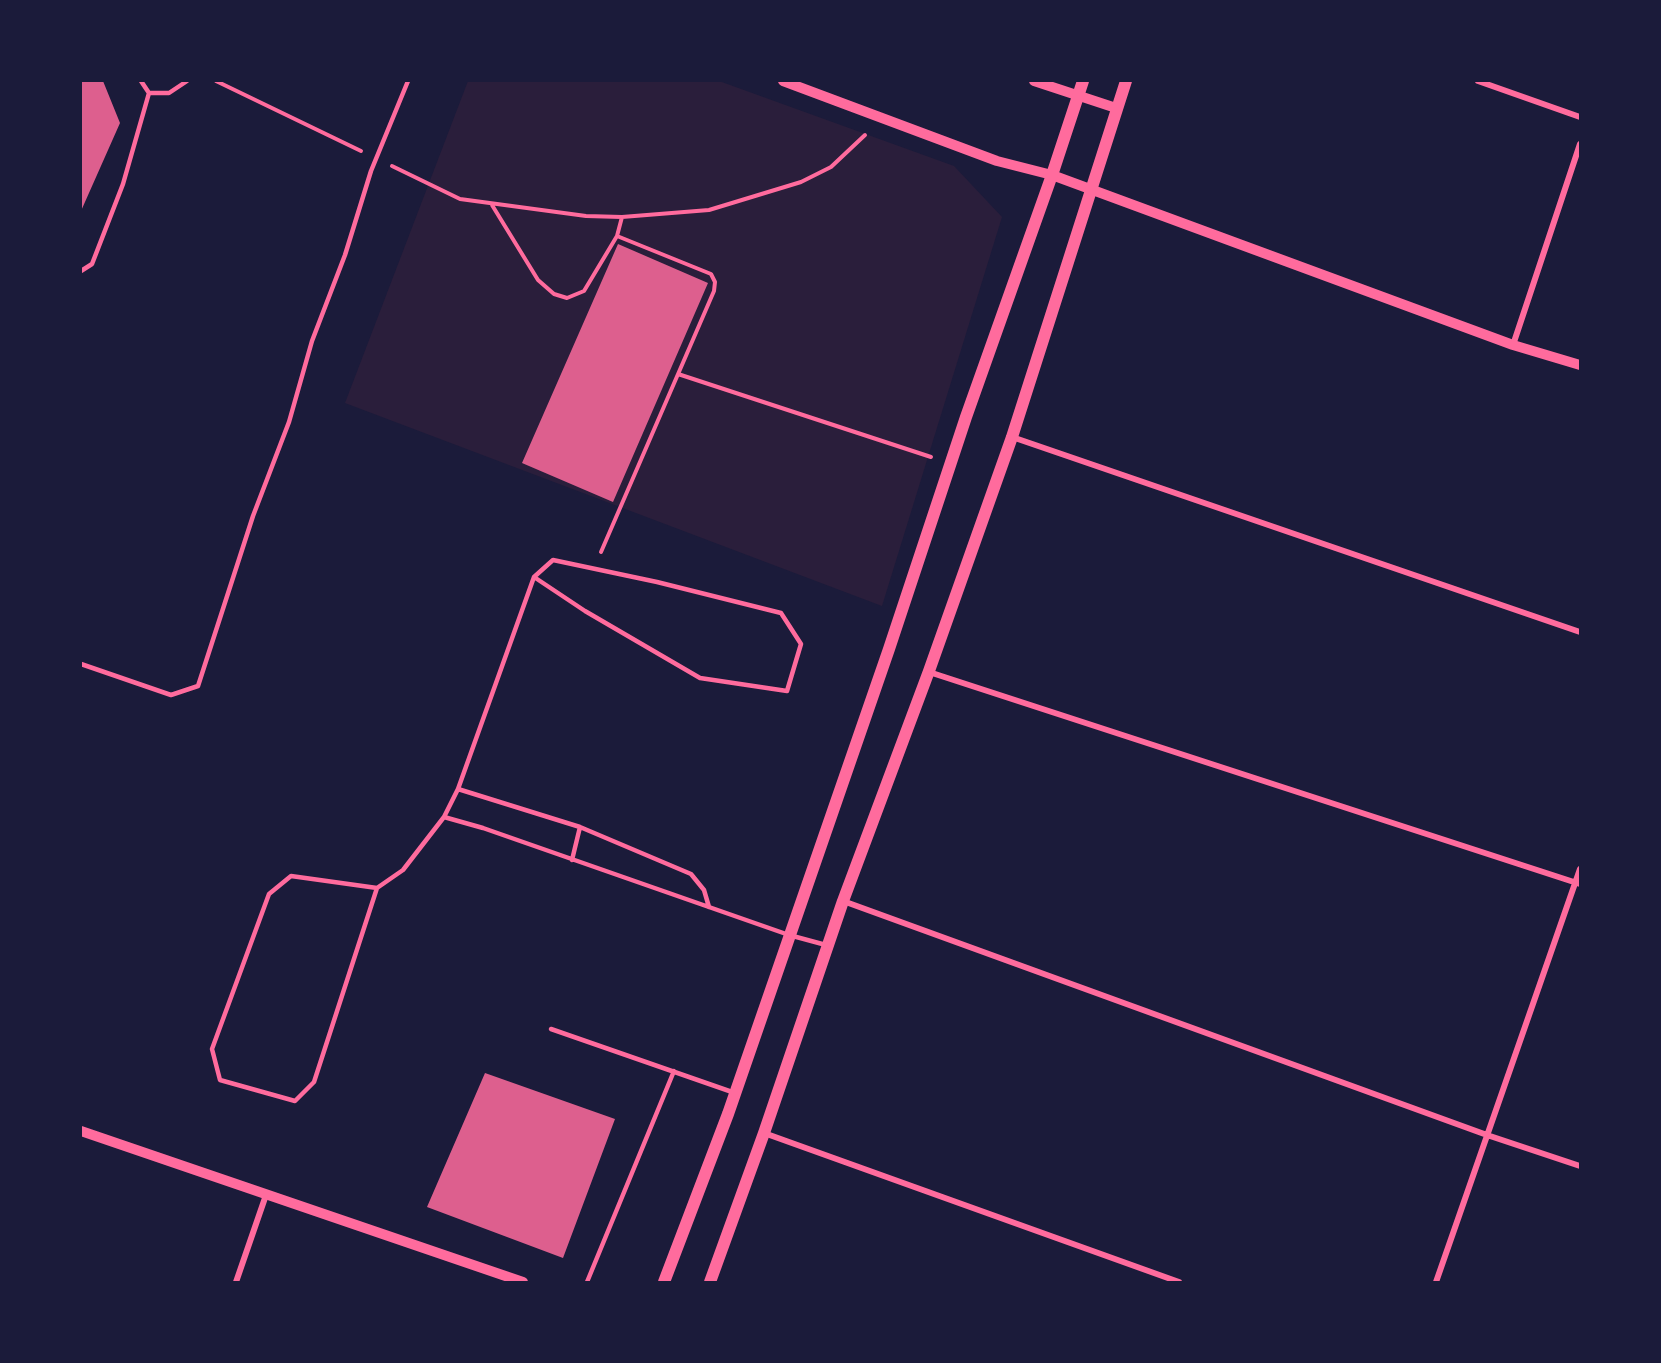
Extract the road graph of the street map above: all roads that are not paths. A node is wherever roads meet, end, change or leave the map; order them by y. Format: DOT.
graph roads {
  1 [pos="141,81"];
  2 [pos="187,81"];
  3 [pos="408,81"];
  4 [pos="783,81"];
  5 [pos="1034,81"];
  6 [pos="1083,81"];
  7 [pos="1126,81"];
  8 [pos="1478,81"];
  9 [pos="149,93"];
  10 [pos="1077,96"];
  11 [pos="1116,108"];
  12 [pos="1580,117"];
  13 [pos="1580,144"];
  14 [pos="1052,175"];
  15 [pos="1090,189"];
  16 [pos="81,271"];
  17 [pos="1513,345"];
  18 [pos="1580,365"];
  19 [pos="1012,437"];
  20 [pos="534,577"];
  21 [pos="1580,632"];
  22 [pos="81,664"];
  23 [pos="929,671"];
  24 [pos="458,789"];
  25 [pos="444,817"];
  26 [pos="580,827"];
  27 [pos="572,860"];
  28 [pos="1580,869"];
  29 [pos="1578,883"];
  30 [pos="377,888"];
  31 [pos="843,901"];
  32 [pos="709,907"];
  33 [pos="789,934"];
  34 [pos="828,946"];
  35 [pos="551,1029"];
  36 [pos="675,1071"];
  37 [pos="735,1093"];
  38 [pos="81,1131"];
  39 [pos="764,1133"];
  40 [pos="1487,1135"];
  41 [pos="1580,1166"];
  42 [pos="267,1195"];
  43 [pos="236,1282"];
  44 [pos="523,1282"];
  45 [pos="587,1282"];
  46 [pos="664,1282"];
  47 [pos="710,1282"];
  48 [pos="1179,1282"];
  49 [pos="1436,1282"];
  1 -- 9 [label="lane"];
  2 -- 9 [label="lane"];
  3 -- 22 [label="lane"];
  4 -- 14 [label="street"];
  5 -- 10 [label="street"];
  6 -- 10 [label="main road"];
  7 -- 11 [label="main road"];
  8 -- 12 [label="street"];
  9 -- 16 [label="lane"];
  10 -- 11 [label="street"];
  10 -- 14 [label="main road"];
  11 -- 15 [label="main road"];
  13 -- 17 [label="street"];
  14 -- 15 [label="street"];
  14 -- 33 [label="main road"];
  15 -- 17 [label="street"];
  15 -- 19 [label="main road"];
  17 -- 18 [label="street"];
  19 -- 21 [label="street"];
  19 -- 23 [label="main road"];
  20 -- 20 [label="lane"];
  20 -- 24 [label="lane"];
  23 -- 29 [label="street"];
  23 -- 31 [label="main road"];
  24 -- 25 [label="lane"];
  24 -- 26 [label="lane"];
  25 -- 27 [label="lane"];
  25 -- 30 [label="lane"];
  26 -- 27 [label="lane"];
  26 -- 32 [label="lane"];
  27 -- 32 [label="lane"];
  28 -- 29 [label="street"];
  29 -- 40 [label="street"];
  30 -- 30 [label="lane"];
  31 -- 34 [label="main road"];
  31 -- 40 [label="street"];
  32 -- 33 [label="lane"];
  33 -- 34 [label="lane"];
  33 -- 37 [label="main road"];
  34 -- 39 [label="main road"];
  35 -- 36 [label="lane"];
  36 -- 37 [label="lane"];
  36 -- 45 [label="lane"];
  37 -- 46 [label="main road"];
  38 -- 42 [label="street"];
  39 -- 47 [label="main road"];
  39 -- 48 [label="street"];
  40 -- 41 [label="street"];
  40 -- 49 [label="street"];
  42 -- 43 [label="street"];
  42 -- 44 [label="street"];
}
